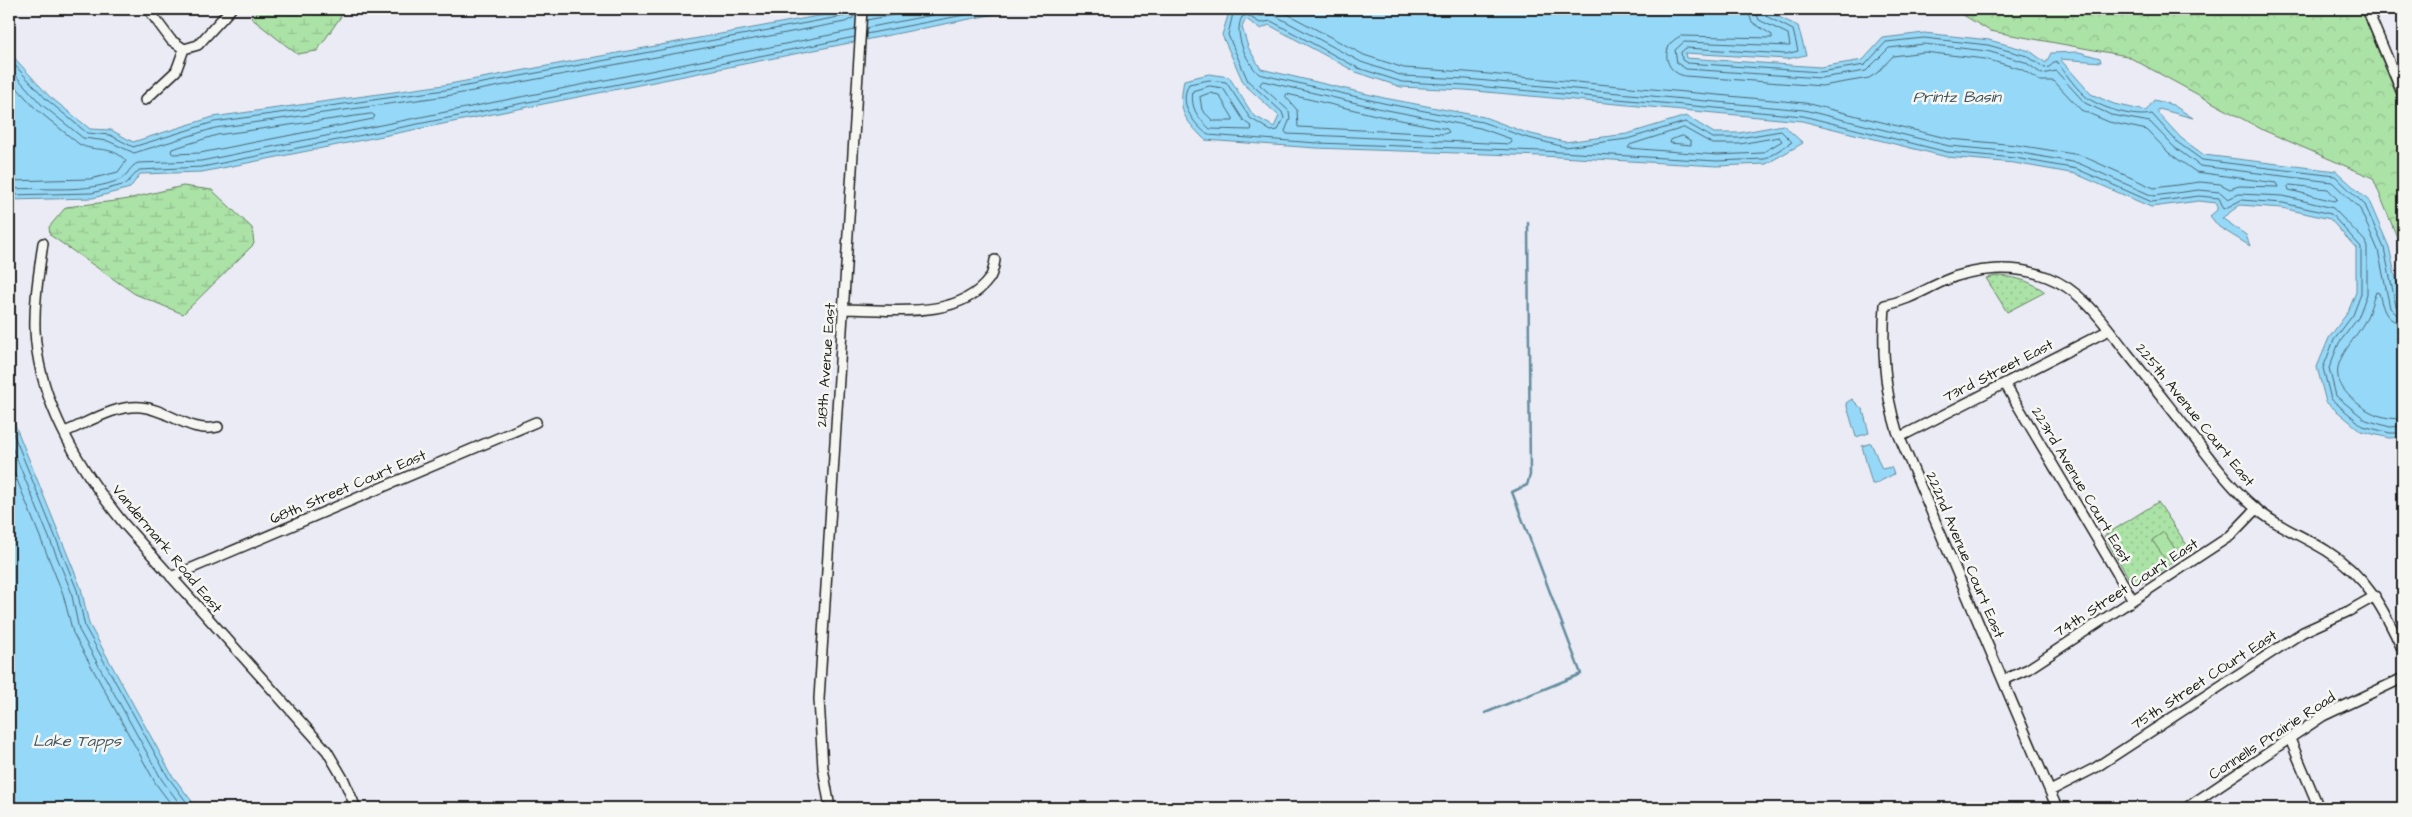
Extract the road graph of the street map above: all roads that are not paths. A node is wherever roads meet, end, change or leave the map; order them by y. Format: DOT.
graph roads {
  1 [pos="148,9"];
  2 [pos="231,9"];
  3 [pos="862,9"];
  4 [pos="2366,9"];
  5 [pos="184,49"];
  6 [pos="2403,95"];
  7 [pos="146,100"];
  8 [pos="43,243"];
  9 [pos="995,260"];
  10 [pos="2047,276"];
  11 [pos="843,309"];
  12 [pos="2109,330"];
  13 [pos="2005,384"];
  14 [pos="536,422"];
  15 [pos="218,427"];
  16 [pos="65,432"];
  17 [pos="1900,437"];
  18 [pos="2256,509"];
  19 [pos="171,577"];
  20 [pos="2375,596"];
  21 [pos="2133,600"];
  22 [pos="2403,651"];
  23 [pos="2403,678"];
  24 [pos="2003,680"];
  25 [pos="2290,739"];
  26 [pos="2050,791"];
  27 [pos="356,808"];
  28 [pos="830,808"];
  29 [pos="2057,808"];
  30 [pos="2186,808"];
  31 [pos="2319,808"];
  1 -- 5 [label="street"];
  2 -- 5 [label="street"];
  3 -- 11 [label="street, 218th Avenue East"];
  4 -- 6 [label="street"];
  5 -- 7 [label="street"];
  8 -- 16 [label="street, Vandermark Road East"];
  9 -- 11 [label="street"];
  10 -- 12 [label="street, 225th Avenue Court East"];
  10 -- 17 [label="street, 222nd Avenue Court East"];
  11 -- 28 [label="street, 218th Avenue East"];
  12 -- 13 [label="street, 73rd Street East"];
  12 -- 18 [label="street, 225th Avenue Court East"];
  13 -- 17 [label="street, 73rd Street East"];
  13 -- 21 [label="street, 223rd Avenue Court East"];
  14 -- 19 [label="street, 68th Street Court East"];
  15 -- 16 [label="street"];
  16 -- 19 [label="street, Vandermark Road East"];
  17 -- 24 [label="street, 222nd Avenue Court East"];
  18 -- 20 [label="street, 225th Avenue Court East"];
  18 -- 21 [label="street, 74th Street Court East"];
  19 -- 27 [label="street, Vandermark Road East"];
  20 -- 22 [label="street, 225th Avenue Court East"];
  20 -- 26 [label="street, 75th Street COurt East"];
  21 -- 24 [label="street, 74th Street Court East"];
  23 -- 25 [label="street, Connells Prairie Road"];
  24 -- 26 [label="street, 222nd Avenue Court East"];
  25 -- 30 [label="street, Connells Prairie Road"];
  25 -- 31 [label="street"];
  26 -- 29 [label="street, 222nd Avenue Court East"];
}
